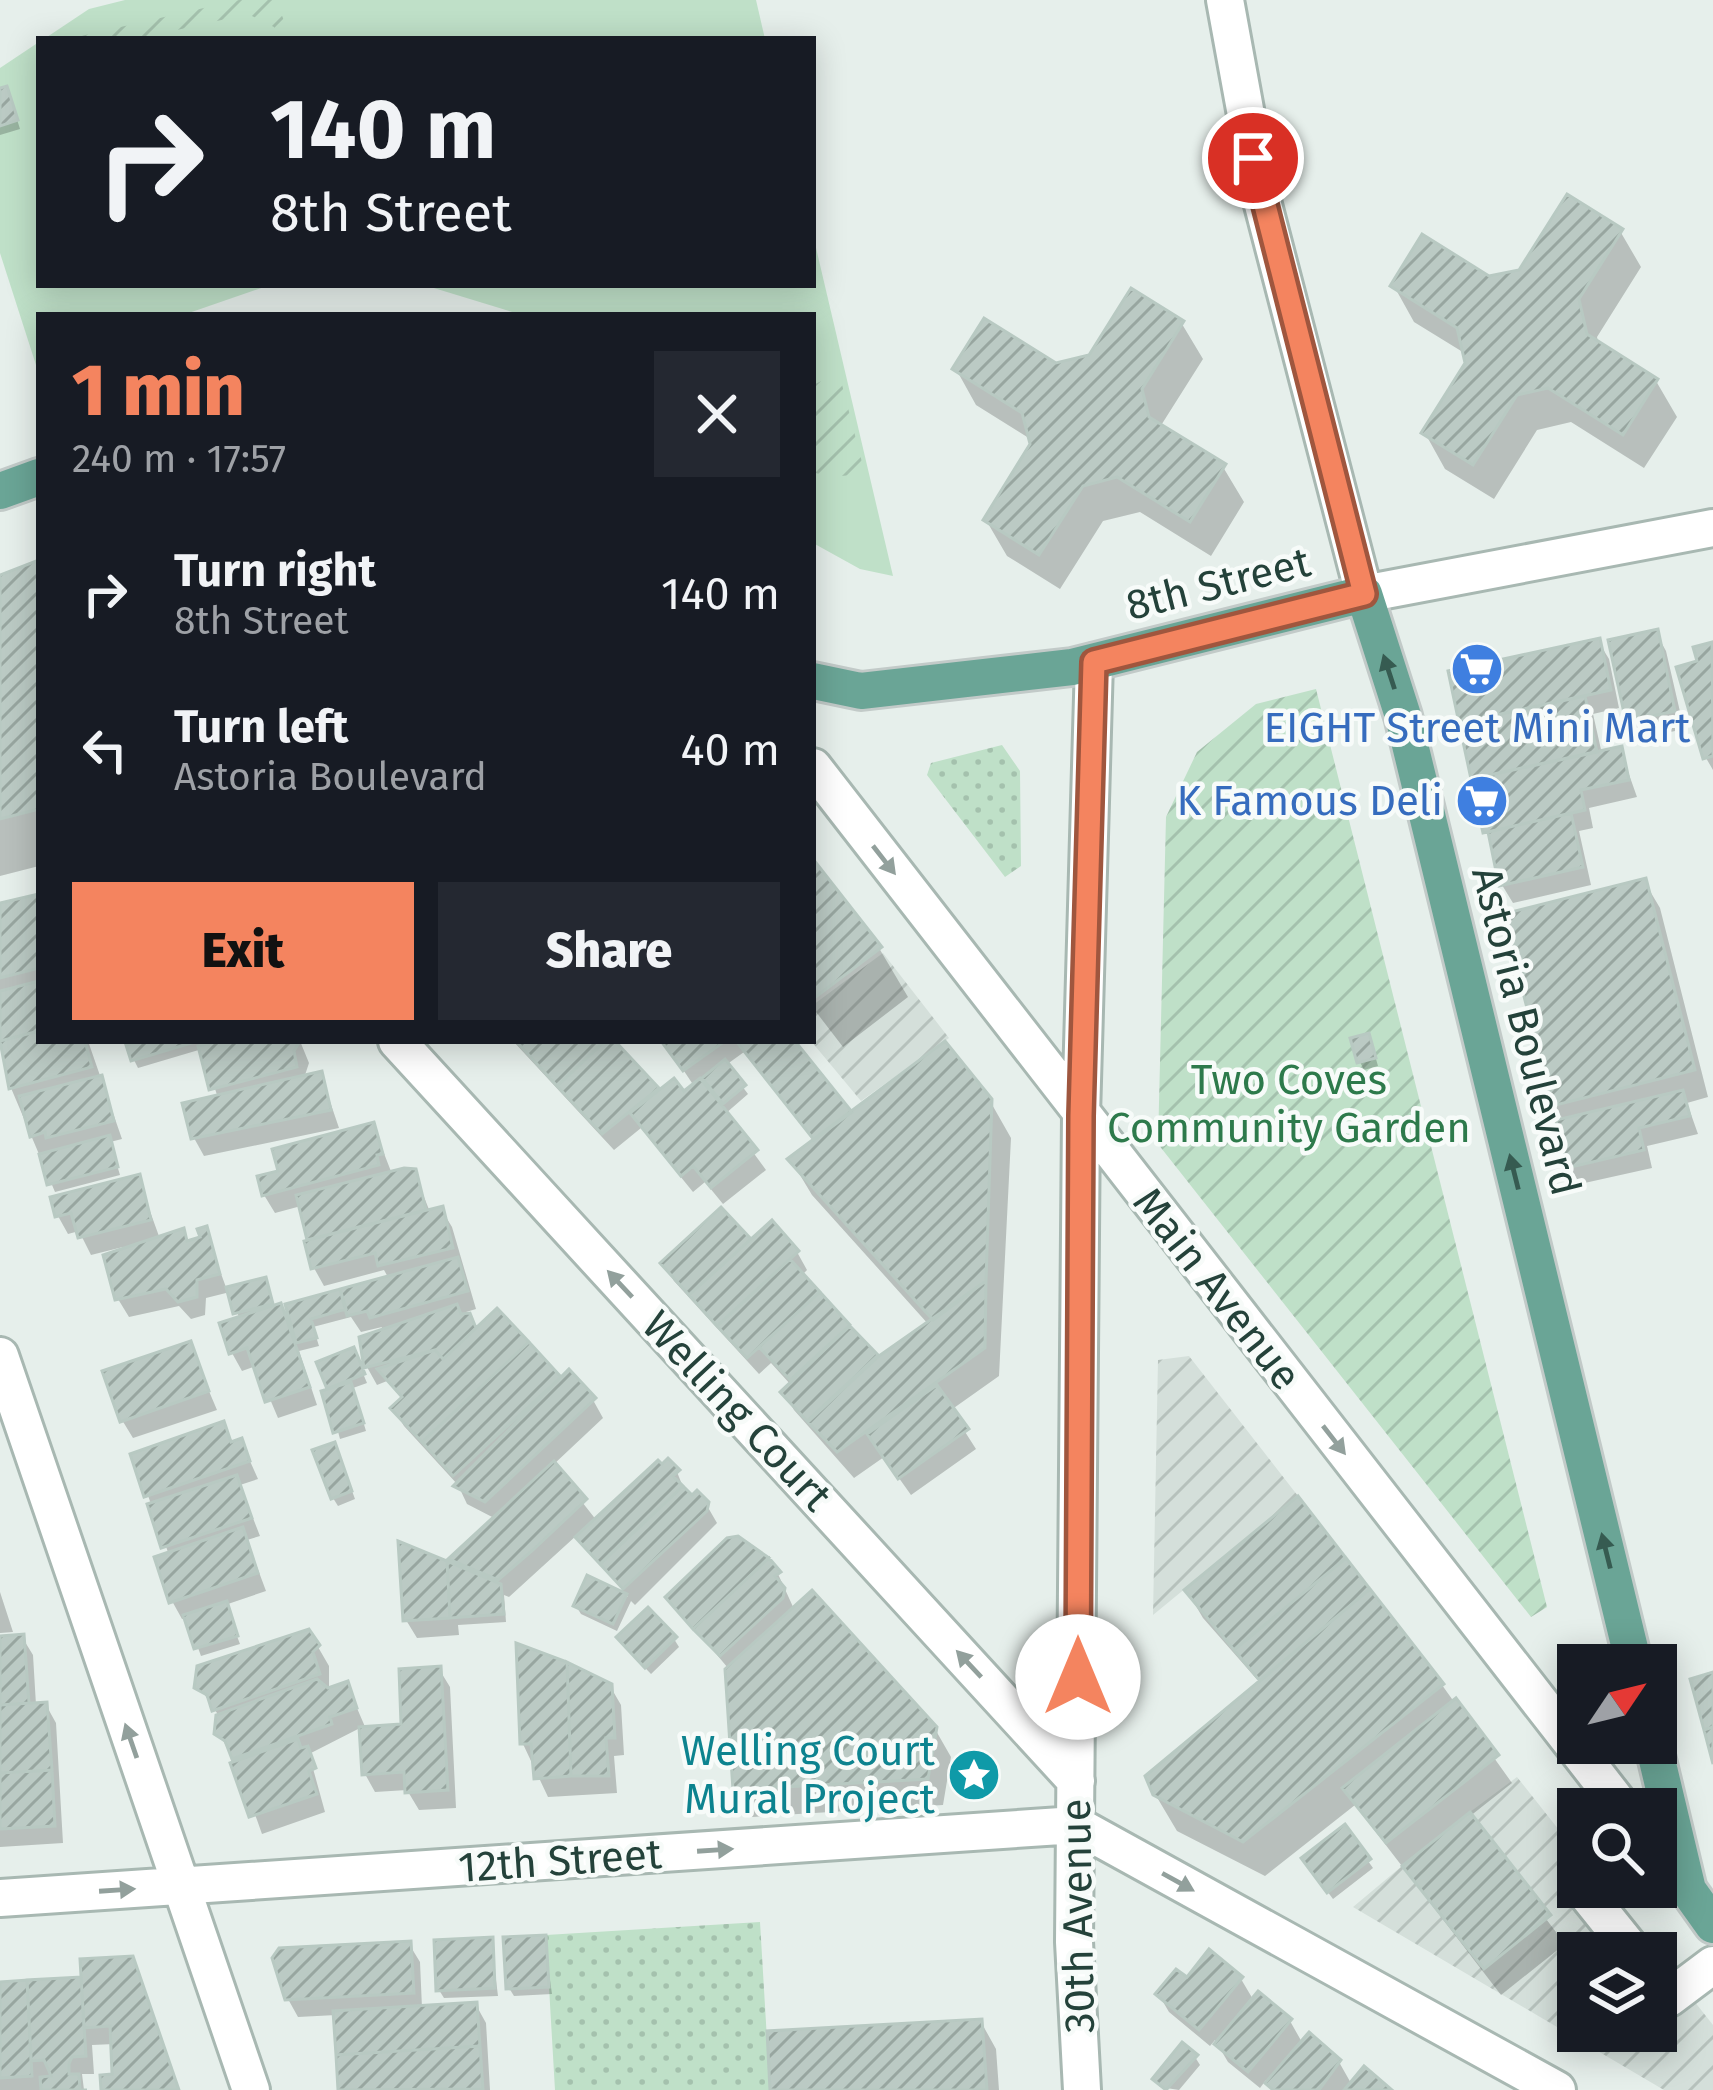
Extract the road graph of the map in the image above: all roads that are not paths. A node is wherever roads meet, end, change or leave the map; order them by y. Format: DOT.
graph roads {
  1 [pos="1225,0"];
  2 [pos="36,478"];
  3 [pos="0,491"];
  4 [pos="1713,528"];
  5 [pos="1364,594"];
  6 [pos="1094,662"];
  7 [pos="816,682"];
  8 [pos="816,771"];
  9 [pos="400,1044"];
  10 [pos="1081,1116"];
  11 [pos="0,1356"];
  12 [pos="1628,1644"];
  13 [pos="1557,1700"];
  14 [pos="1658,1764"];
  15 [pos="1076,1781"];
  16 [pos="1076,1826"];
  17 [pos="1677,1876"];
  18 [pos="181,1886"];
  19 [pos="1688,1889"];
  20 [pos="0,1898"];
  21 [pos="1598,1908"];
  22 [pos="1713,1925"];
  23 [pos="1617,1932"];
  24 [pos="1713,1965"];
  25 [pos="1677,1992"];
  26 [pos="251,2090"];
  27 [pos="1082,2090"];
  28 [pos="1557,2090"];
  1 -- 5 [label="street, Astoria Boulevard"];
  2 -- 3 [label="main road"];
  4 -- 5 [label="street, 8th Street"];
  5 -- 6 [label="main road, 8th Street"];
  12 -- 5 [label="main road, Astoria Boulevard, one-way"];
  6 -- 7 [label="main road, 8th Street"];
  6 -- 10 [label="street, 30th Avenue"];
  8 -- 10 [label="street, Main Avenue, one-way"];
  15 -- 9 [label="street, Welling Court, one-way"];
  10 -- 13 [label="street, Main Avenue, one-way"];
  10 -- 15 [label="street, 30th Avenue"];
  18 -- 11 [label="street, one-way"];
  14 -- 19 [label="main road"];
  15 -- 16 [label="street, 30th Avenue"];
  18 -- 16 [label="street, 12th Street, one-way"];
  16 -- 27 [label="street, 30th Avenue"];
  16 -- 28 [label="street, one-way"];
  17 -- 19 [label="street"];
  20 -- 18 [label="street, 12th Street, one-way"];
  18 -- 26 [label="street"];
  19 -- 22 [label="main road"];
  21 -- 23 [label="street"];
  24 -- 25 [label="street"];
}
